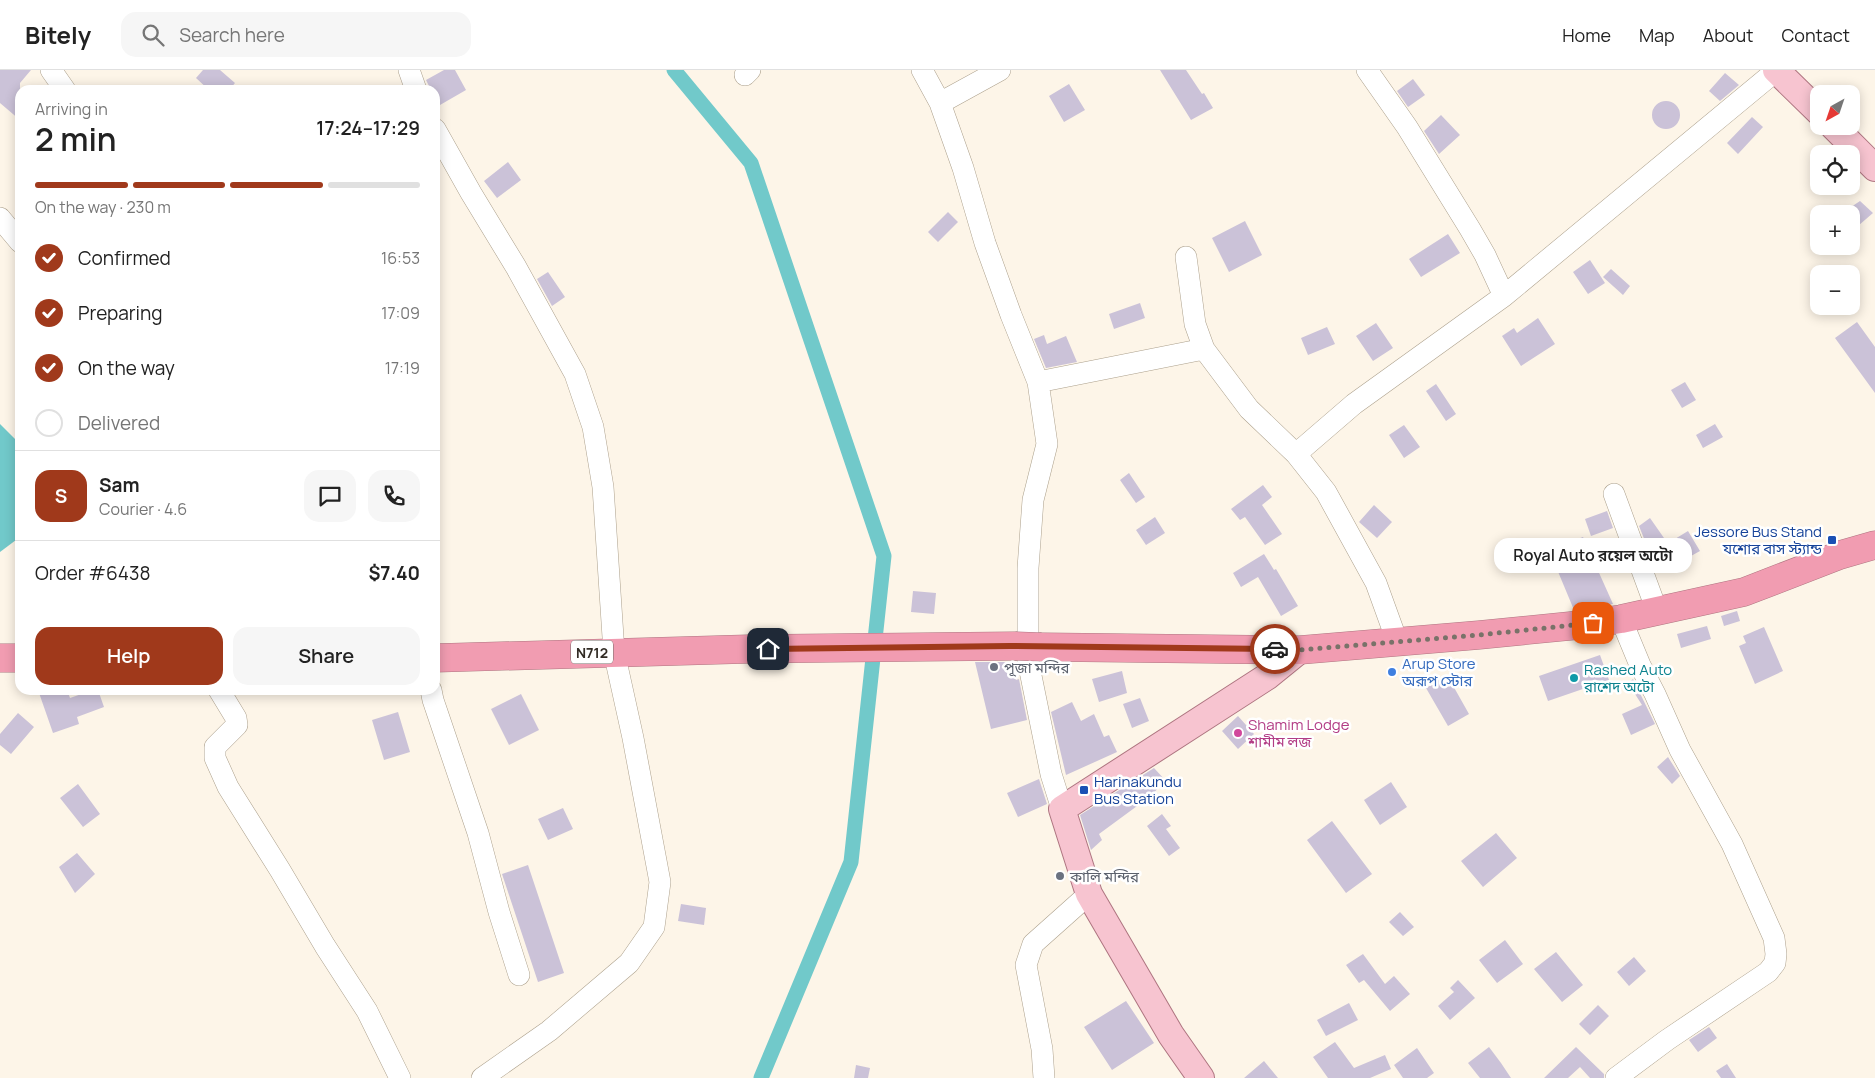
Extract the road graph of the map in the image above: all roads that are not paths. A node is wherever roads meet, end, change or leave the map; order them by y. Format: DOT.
graph roads {
  1 [pos="51,70"];
  2 [pos="409,70"];
  3 [pos="922,70"];
  4 [pos="1000,70"];
  5 [pos="1367,70"];
  6 [pos="1777,70"];
  7 [pos="1797,70"];
  8 [pos="62,85"];
  9 [pos="414,85"];
  10 [pos="1813,85"];
  11 [pos="940,103"];
  12 [pos="1810,103"];
  13 [pos="1860,131"];
  14 [pos="1841,135"];
  15 [pos="440,138"];
  16 [pos="1875,146"];
  17 [pos="1875,168"];
  18 [pos="0,218"];
  19 [pos="15,236"];
  20 [pos="1186,256"];
  21 [pos="1504,296"];
  22 [pos="1204,349"];
  23 [pos="1038,382"];
  24 [pos="1296,454"];
  25 [pos="1614,494"];
  26 [pos="1875,532"];
  27 [pos="1875,545"];
  28 [pos="1840,555"];
  29 [pos="1657,611"];
  30 [pos="1621,619"];
  31 [pos="1396,641"];
  32 [pos="1300,650"];
  33 [pos="614,652"];
  34 [pos="0,658"];
  35 [pos="15,658"];
  36 [pos="440,658"];
  37 [pos="222,695"];
  38 [pos="432,695"];
  39 [pos="1062,809"];
  40 [pos="1089,894"];
  41 [pos="519,974"];
  42 [pos="400,1078"];
  43 [pos="482,1078"];
  44 [pos="1044,1078"];
  45 [pos="1200,1078"];
  46 [pos="1616,1078"];
  1 -- 8 [label="street"];
  2 -- 9 [label="street"];
  3 -- 11 [label="street"];
  4 -- 11 [label="street"];
  5 -- 21 [label="street"];
  6 -- 12 [label="main road"];
  6 -- 21 [label="street"];
  7 -- 10 [label="main road"];
  11 -- 23 [label="street"];
  13 -- 16 [label="main road"];
  14 -- 17 [label="main road"];
  15 -- 33 [label="street"];
  18 -- 19 [label="street"];
  20 -- 22 [label="street"];
  21 -- 24 [label="street"];
  22 -- 23 [label="street"];
  22 -- 24 [label="street"];
  23 -- 39 [label="street"];
  24 -- 31 [label="street"];
  25 -- 29 [label="street"];
  26 -- 28 [label="highway, N712"];
  27 -- 28 [label="highway, N712"];
  28 -- 29 [label="highway, N712"];
  29 -- 30 [label="highway, N712"];
  30 -- 31 [label="highway, N712"];
  30 -- 46 [label="street"];
  31 -- 32 [label="highway, N712"];
  32 -- 33 [label="highway, N712"];
  32 -- 39 [label="main road"];
  33 -- 36 [label="highway, N712"];
  33 -- 43 [label="street"];
  34 -- 35 [label="highway"];
  37 -- 42 [label="street"];
  38 -- 41 [label="street"];
  39 -- 40 [label="main road"];
  40 -- 44 [label="street"];
  40 -- 45 [label="main road"];
}
